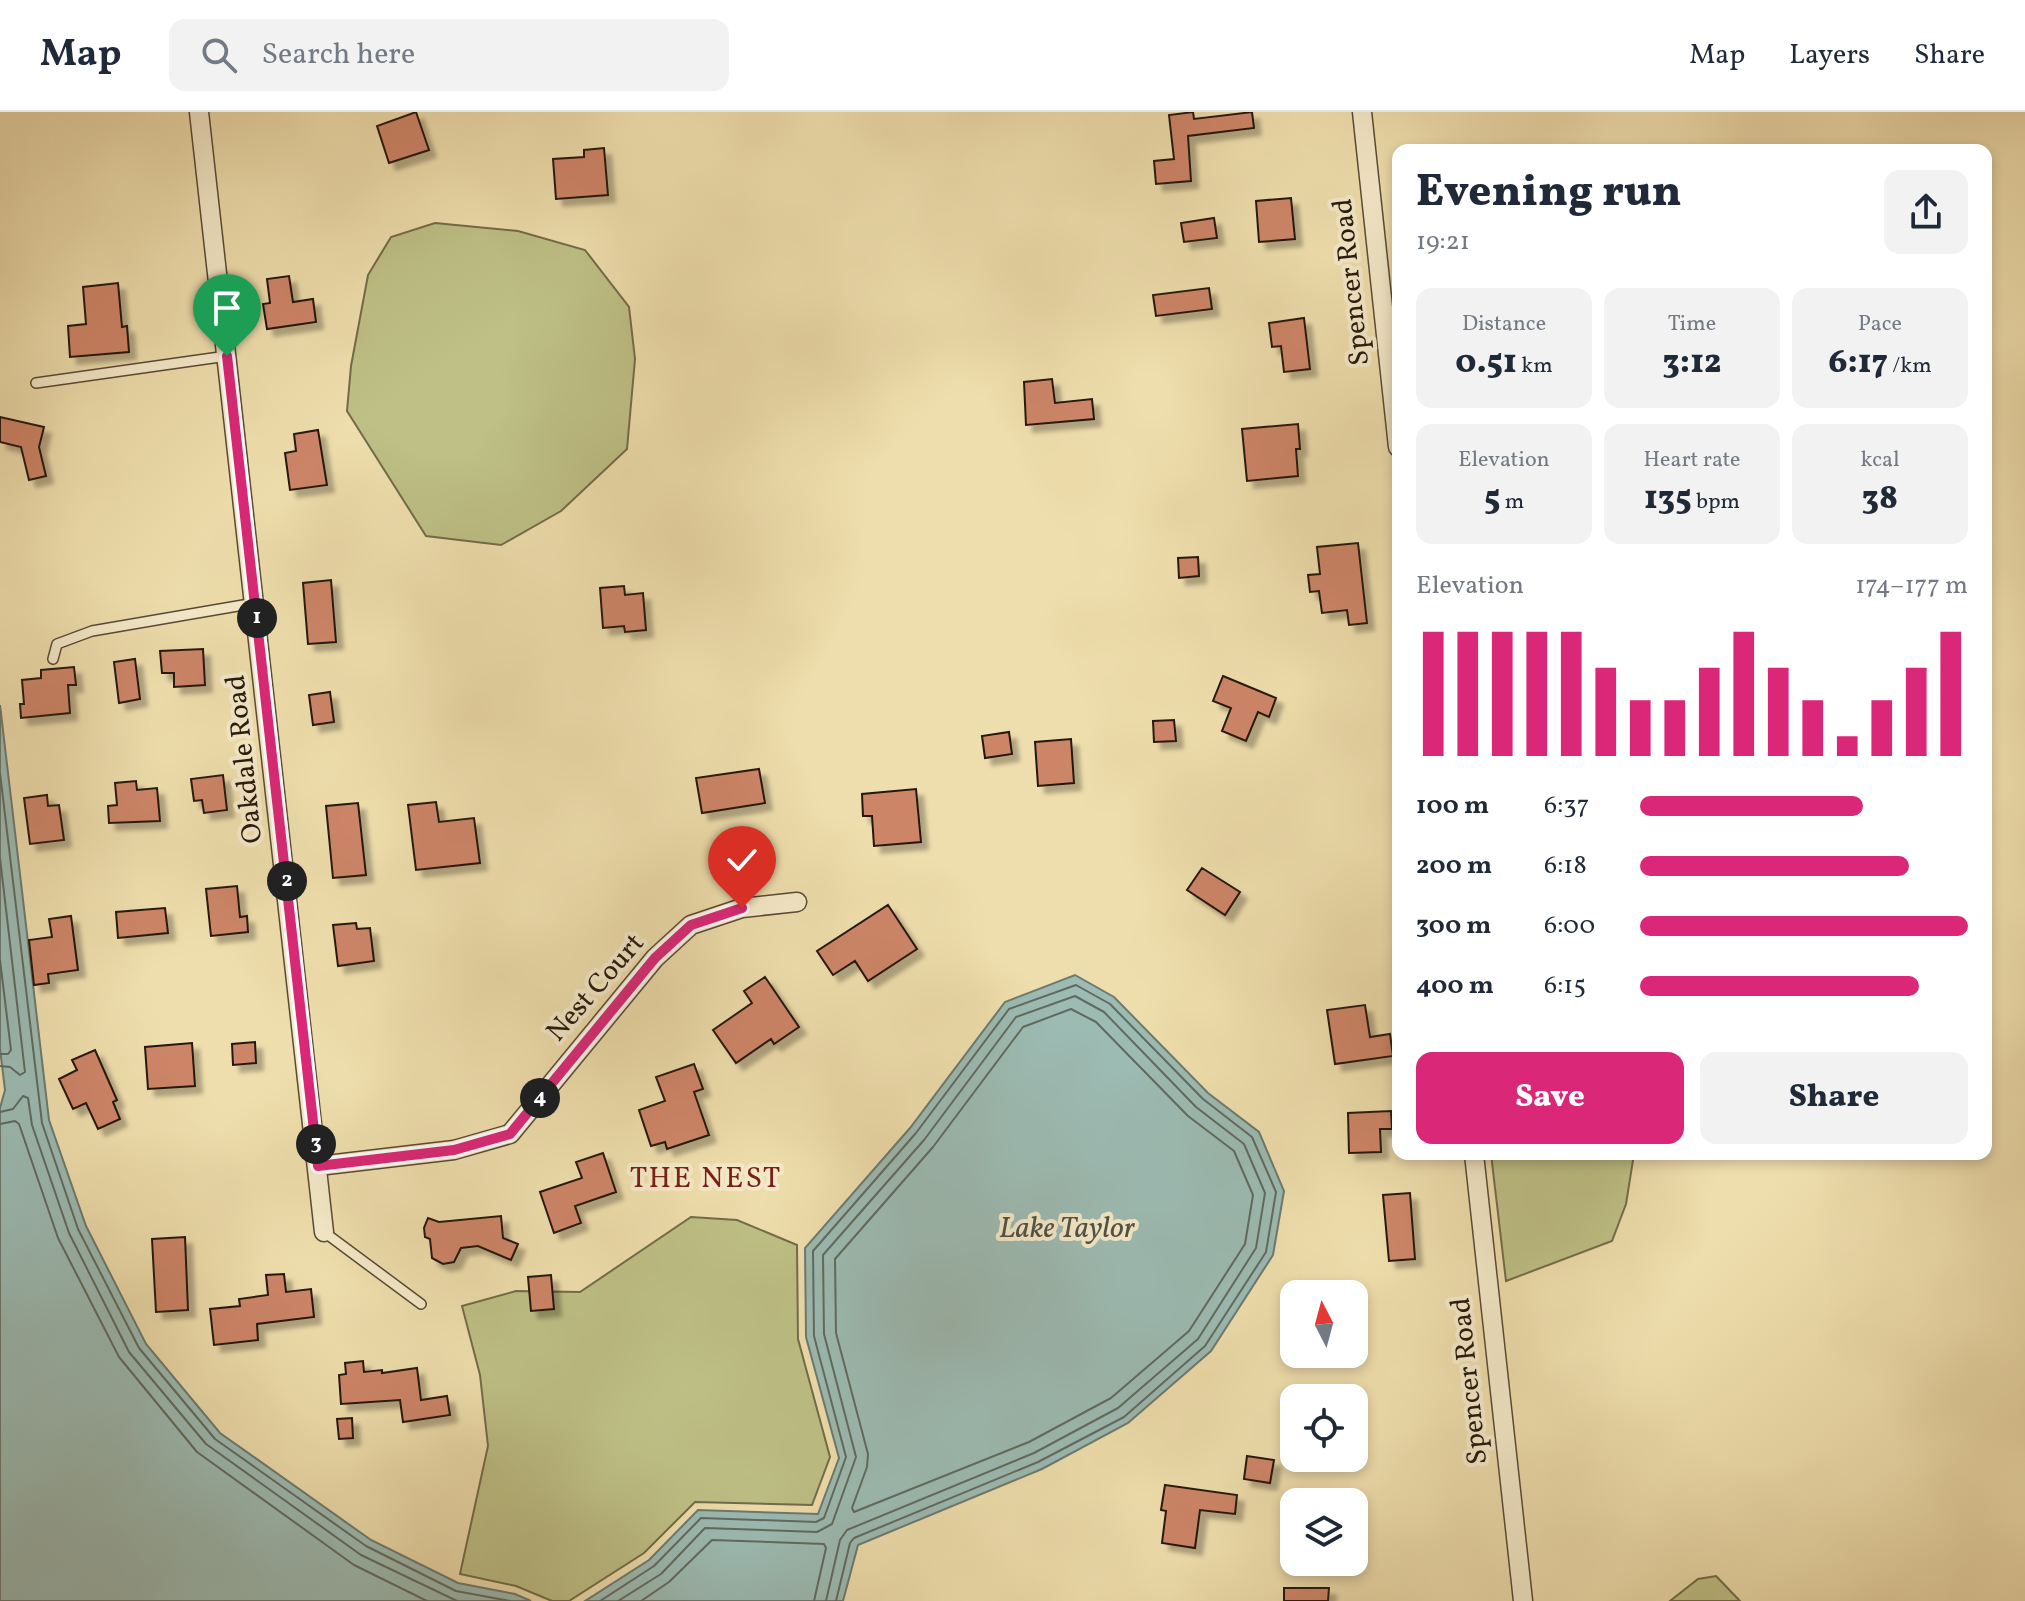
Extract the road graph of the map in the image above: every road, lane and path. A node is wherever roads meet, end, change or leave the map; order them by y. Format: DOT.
graph roads {
  1 [pos="199,112"];
  2 [pos="1362,112"];
  3 [pos="1391,314"];
  4 [pos="227,356"];
  5 [pos="36,383"];
  6 [pos="255,603"];
  7 [pos="53,659"];
  8 [pos="797,902"];
  9 [pos="1475,1160"];
  10 [pos="318,1166"];
  11 [pos="324,1232"];
  12 [pos="421,1304"];
  13 [pos="1523,1601"];
  1 -- 4 [label="street, Oakdale Road"];
  2 -- 3 [label="street, Spencer Road"];
  4 -- 5 [label="lane"];
  4 -- 6 [label="street, Oakdale Road"];
  6 -- 7 [label="lane"];
  6 -- 10 [label="street, Oakdale Road"];
  8 -- 10 [label="street, Nest Court"];
  9 -- 13 [label="street, Spencer Road"];
  10 -- 11 [label="street, Oakdale Road"];
  11 -- 12 [label="lane, Oakdale Road"];
}
